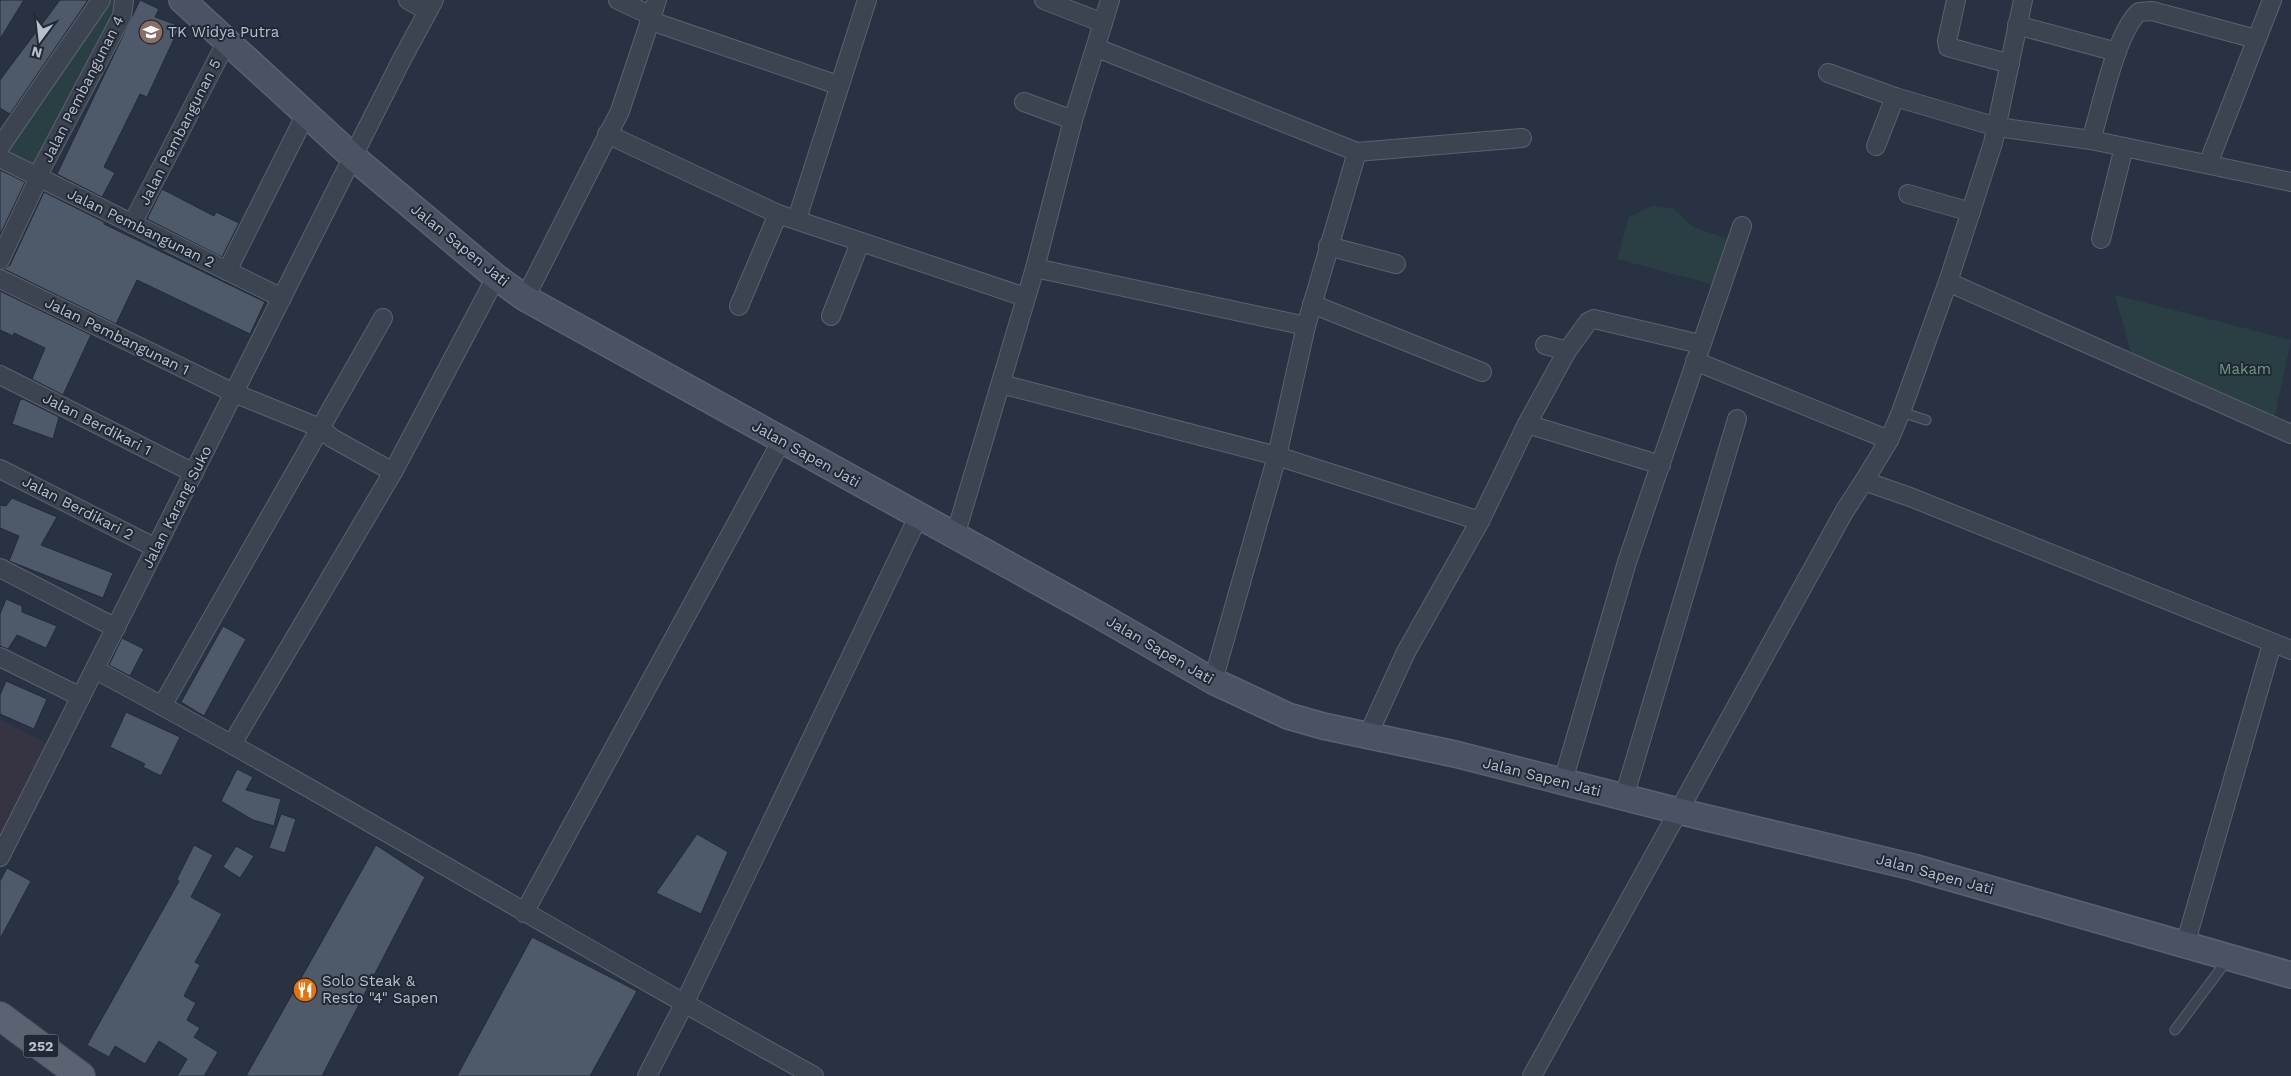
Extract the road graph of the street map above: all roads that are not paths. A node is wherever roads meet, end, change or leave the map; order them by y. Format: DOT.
graph roads {
  1 [pos="101,0"];
  2 [pos="124,0"];
  3 [pos="182,0"];
  4 [pos="408,0"];
  5 [pos="618,0"];
  6 [pos="867,0"];
  7 [pos="1044,0"];
  8 [pos="1110,0"];
  9 [pos="1956,0"];
  10 [pos="2023,0"];
  11 [pos="2272,0"];
  12 [pos="431,6"];
  13 [pos="653,12"];
  14 [pos="1103,23"];
  15 [pos="2018,25"];
  16 [pos="2256,39"];
  17 [pos="227,41"];
  18 [pos="1096,48"];
  19 [pos="2117,52"];
  20 [pos="2010,64"];
  21 [pos="1828,72"];
  22 [pos="838,85"];
  23 [pos="1895,97"];
  24 [pos="1024,102"];
  25 [pos="306,114"];
  26 [pos="1072,120"];
  27 [pos="1997,127"];
  28 [pos="607,134"];
  29 [pos="1522,138"];
  30 [pos="2091,140"];
  31 [pos="1876,146"];
  32 [pos="0,147"];
  33 [pos="2124,147"];
  34 [pos="1357,152"];
  35 [pos="354,157"];
  36 [pos="0,158"];
  37 [pos="2208,164"];
  38 [pos="38,177"];
  39 [pos="2291,182"];
  40 [pos="1908,194"];
  41 [pos="1971,212"];
  42 [pos="778,214"];
  43 [pos="797,219"];
  44 [pos="132,224"];
  45 [pos="1742,226"];
  46 [pos="2101,239"];
  47 [pos="860,243"];
  48 [pos="1328,246"];
  49 [pos="0,260"];
  50 [pos="1396,264"];
  51 [pos="1035,268"];
  52 [pos="227,271"];
  53 [pos="496,277"];
  54 [pos="0,279"];
  55 [pos="1948,282"];
  56 [pos="1025,297"];
  57 [pos="282,298"];
  58 [pos="525,298"];
  59 [pos="1312,304"];
  60 [pos="739,306"];
  61 [pos="832,316"];
  62 [pos="383,318"];
  63 [pos="1306,326"];
  64 [pos="1700,344"];
  65 [pos="1545,345"];
  66 [pos="1567,351"];
  67 [pos="1695,361"];
  68 [pos="1482,372"];
  69 [pos="0,375"];
  70 [pos="1001,384"];
  71 [pos="234,393"];
  72 [pos="1901,412"];
  73 [pos="1737,419"];
  74 [pos="1926,420"];
  75 [pos="1528,424"];
  76 [pos="320,428"];
  77 [pos="2291,434"];
  78 [pos="782,440"];
  79 [pos="1889,440"];
  80 [pos="1277,456"];
  81 [pos="1661,465"];
  82 [pos="0,469"];
  83 [pos="194,472"];
  84 [pos="393,472"];
  85 [pos="1864,481"];
  86 [pos="918,517"];
  87 [pos="1480,521"];
  88 [pos="956,536"];
  89 [pos="156,548"];
  90 [pos="0,568"];
  91 [pos="116,628"];
  92 [pos="2272,644"];
  93 [pos="2291,650"];
  94 [pos="0,657"];
  95 [pos="96,670"];
  96 [pos="1213,681"];
  97 [pos="81,697"];
  98 [pos="162,706"];
  99 [pos="1368,735"];
  100 [pos="232,744"];
  101 [pos="1563,781"];
  102 [pos="1624,797"];
  103 [pos="1678,811"];
  104 [pos="0,856"];
  105 [pos="524,913"];
  106 [pos="2185,945"];
  107 [pos="2229,957"];
  108 [pos="2291,975"];
  109 [pos="684,1004"];
  110 [pos="0,1016"];
  111 [pos="2175,1030"];
  112 [pos="0,1038"];
  113 [pos="53,1076"];
  114 [pos="81,1076"];
  115 [pos="647,1076"];
  116 [pos="814,1076"];
  117 [pos="1532,1076"];
  1 -- 32 [label="street, Jalan Pembangunan 4"];
  2 -- 38 [label="street, Jalan Pembangunan 4"];
  3 -- 17 [label="street, Jalan Sapen Jati"];
  4 -- 12 [label="street"];
  5 -- 13 [label="street"];
  6 -- 22 [label="street"];
  7 -- 14 [label="street"];
  8 -- 14 [label="street"];
  9 -- 20 [label="street"];
  10 -- 15 [label="street"];
  11 -- 16 [label="street"];
  12 -- 35 [label="street, Jalan Karang Suko"];
  13 -- 22 [label="street"];
  13 -- 28 [label="street"];
  14 -- 18 [label="street"];
  15 -- 19 [label="street"];
  15 -- 20 [label="street"];
  16 -- 19 [label="street"];
  16 -- 37 [label="street"];
  17 -- 25 [label="street, Jalan Sapen Jati"];
  17 -- 44 [label="street, Jalan Pembangunan 5"];
  18 -- 26 [label="street"];
  18 -- 34 [label="street"];
  19 -- 30 [label="street"];
  20 -- 27 [label="street"];
  21 -- 23 [label="street"];
  22 -- 43 [label="street"];
  23 -- 27 [label="street"];
  23 -- 31 [label="street"];
  24 -- 26 [label="street"];
  25 -- 35 [label="street, Jalan Sapen Jati"];
  25 -- 52 [label="street"];
  26 -- 51 [label="street"];
  27 -- 30 [label="street"];
  27 -- 41 [label="street"];
  28 -- 42 [label="street"];
  28 -- 58 [label="street"];
  29 -- 34 [label="street"];
  30 -- 33 [label="street"];
  33 -- 37 [label="street"];
  33 -- 46 [label="street"];
  34 -- 48 [label="street"];
  35 -- 53 [label="street, Jalan Sapen Jati"];
  35 -- 57 [label="street, Jalan Karang Suko"];
  36 -- 38 [label="street, Jalan Pembangunan 2"];
  37 -- 39 [label="street"];
  38 -- 44 [label="street, Jalan Pembangunan 2"];
  38 -- 49 [label="street, Jalan Pembangunan 4"];
  40 -- 41 [label="street"];
  41 -- 55 [label="street"];
  42 -- 43 [label="street"];
  42 -- 60 [label="street"];
  43 -- 47 [label="street"];
  44 -- 52 [label="street, Jalan Pembangunan 2"];
  45 -- 64 [label="street"];
  47 -- 56 [label="street"];
  47 -- 61 [label="street"];
  48 -- 50 [label="street"];
  48 -- 59 [label="street"];
  51 -- 56 [label="street"];
  51 -- 63 [label="street"];
  52 -- 57 [label="street, Jalan Pembangunan 2"];
  53 -- 58 [label="street, Jalan Sapen Jati"];
  53 -- 84 [label="street"];
  54 -- 71 [label="street, Jalan Pembangunan 1"];
  55 -- 72 [label="street"];
  55 -- 77 [label="street"];
  56 -- 70 [label="street"];
  57 -- 71 [label="street, Jalan Karang Suko"];
  58 -- 78 [label="street, Jalan Sapen Jati"];
  59 -- 63 [label="street"];
  59 -- 68 [label="street"];
  62 -- 76 [label="street"];
  63 -- 80 [label="street"];
  64 -- 66 [label="street"];
  64 -- 67 [label="street"];
  65 -- 66 [label="street"];
  66 -- 75 [label="street"];
  67 -- 79 [label="street"];
  67 -- 81 [label="street"];
  69 -- 83 [label="street, Jalan Berdikari 1"];
  70 -- 80 [label="street"];
  70 -- 88 [label="street"];
  71 -- 76 [label="street, Jalan Pembangunan 1"];
  71 -- 83 [label="street, Jalan Karang Suko"];
  72 -- 74 [label="lane"];
  72 -- 79 [label="street"];
  73 -- 102 [label="street"];
  75 -- 81 [label="street"];
  75 -- 87 [label="street"];
  76 -- 84 [label="street, Jalan Pembangunan 1"];
  76 -- 98 [label="street"];
  78 -- 86 [label="street, Jalan Sapen Jati"];
  78 -- 105 [label="street"];
  79 -- 85 [label="street"];
  80 -- 87 [label="street"];
  80 -- 96 [label="street"];
  81 -- 101 [label="street"];
  82 -- 89 [label="street, Jalan Berdikari 2"];
  83 -- 89 [label="street, Jalan Karang Suko"];
  84 -- 100 [label="street"];
  85 -- 92 [label="street"];
  85 -- 103 [label="street"];
  86 -- 88 [label="street, Jalan Sapen Jati"];
  86 -- 109 [label="street"];
  87 -- 99 [label="street"];
  88 -- 96 [label="street, Jalan Sapen Jati"];
  89 -- 91 [label="street, Jalan Karang Suko"];
  90 -- 91 [label="street"];
  91 -- 95 [label="street, Jalan Karang Suko"];
  92 -- 93 [label="street"];
  92 -- 106 [label="street"];
  94 -- 97 [label="street"];
  95 -- 97 [label="street, Jalan Karang Suko"];
  95 -- 98 [label="street"];
  96 -- 99 [label="street, Jalan Sapen Jati"];
  97 -- 104 [label="street, Jalan Karang Suko"];
  98 -- 100 [label="street"];
  99 -- 101 [label="street, Jalan Sapen Jati"];
  100 -- 105 [label="street"];
  101 -- 102 [label="street, Jalan Sapen Jati"];
  102 -- 103 [label="street, Jalan Sapen Jati"];
  103 -- 106 [label="street, Jalan Sapen Jati"];
  103 -- 117 [label="street"];
  105 -- 109 [label="street"];
  106 -- 107 [label="street, Jalan Sapen Jati"];
  107 -- 108 [label="street, Jalan Sapen Jati"];
  107 -- 111 [label="lane"];
  109 -- 115 [label="street"];
  109 -- 116 [label="street"];
  110 -- 114 [label="main road, 252"];
  112 -- 113 [label="main road, 252"];
}
